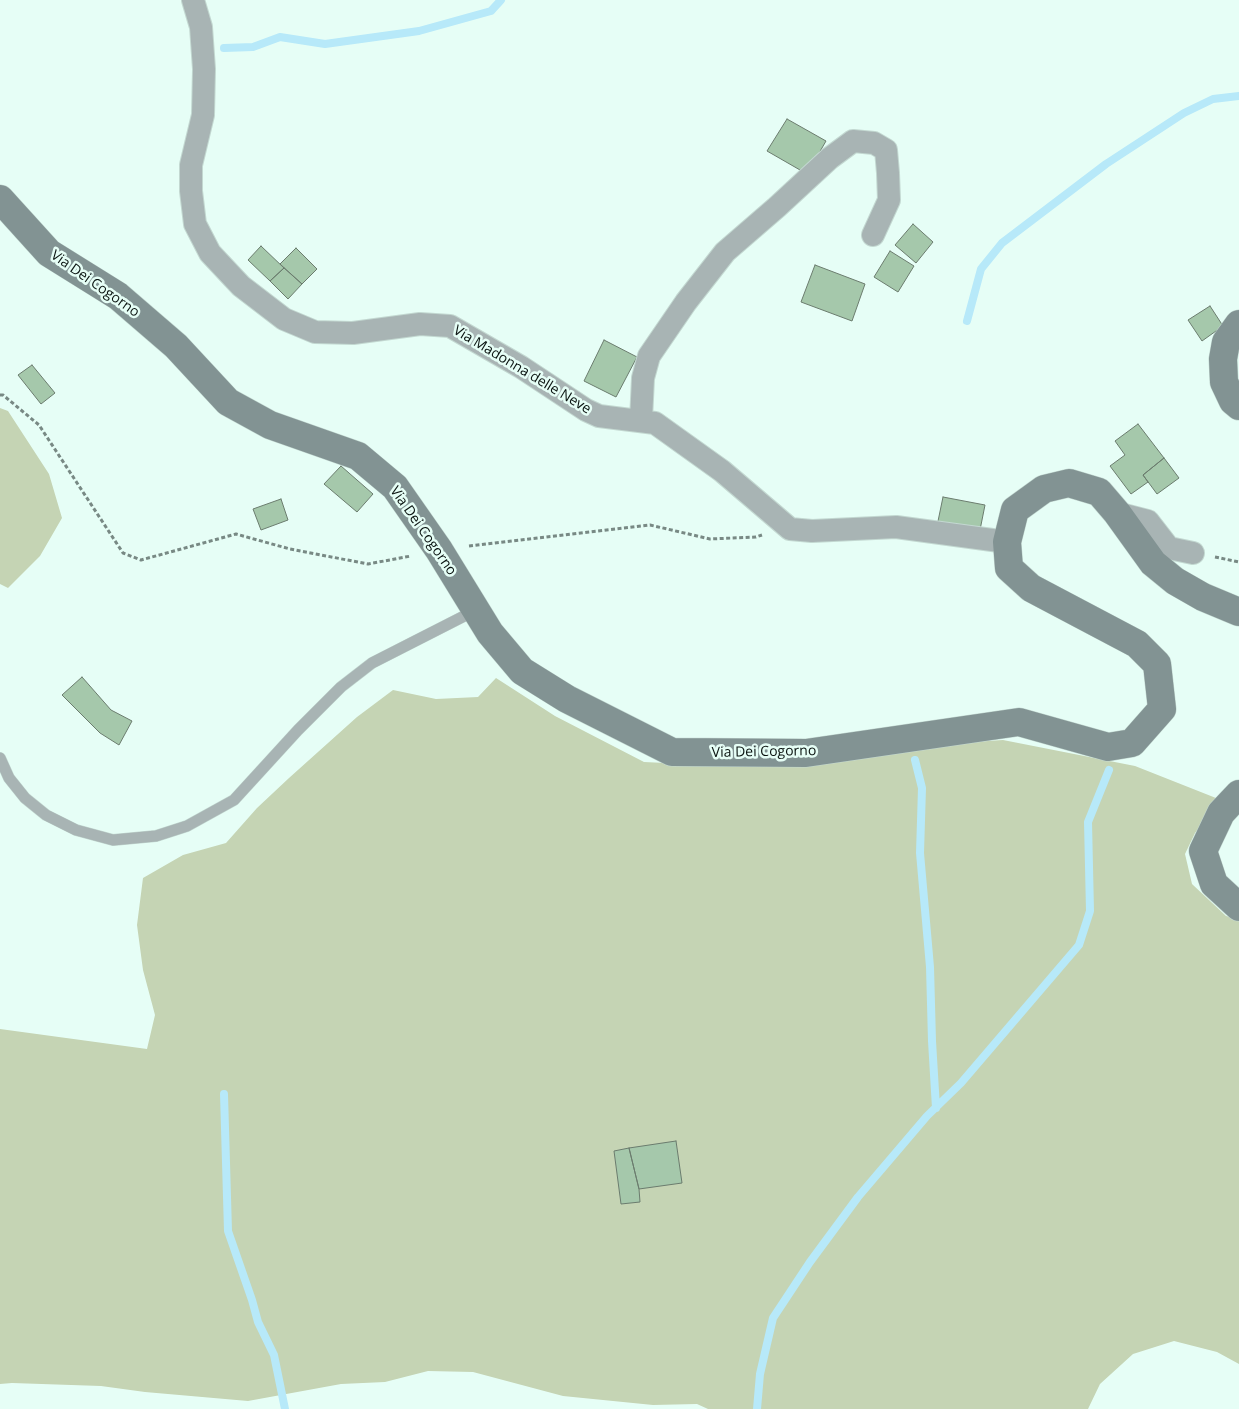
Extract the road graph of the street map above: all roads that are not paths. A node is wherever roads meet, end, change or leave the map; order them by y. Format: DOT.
graph roads {
  1 [pos="193,0"];
  2 [pos="0,199"];
  3 [pos="873,235"];
  4 [pos="1239,324"];
  5 [pos="1239,406"];
  6 [pos="641,420"];
  7 [pos="1118,513"];
  8 [pos="1007,542"];
  9 [pos="1193,553"];
  10 [pos="476,610"];
  11 [pos="1239,612"];
  12 [pos="0,758"];
  13 [pos="1239,794"];
  14 [pos="1239,907"];
  1 -- 6 [label="street, Via Madonna delle Neve"];
  2 -- 10 [label="street, Via Dei Cogorno"];
  3 -- 6 [label="street"];
  4 -- 5 [label="street"];
  6 -- 8 [label="street, Via Madonna delle Neve"];
  7 -- 8 [label="street, Via Dei Cogorno"];
  7 -- 9 [label="street"];
  7 -- 11 [label="street, Via Dei Cogorno"];
  8 -- 10 [label="street, Via Dei Cogorno"];
  10 -- 12 [label="lane"];
  13 -- 14 [label="street"];
}
